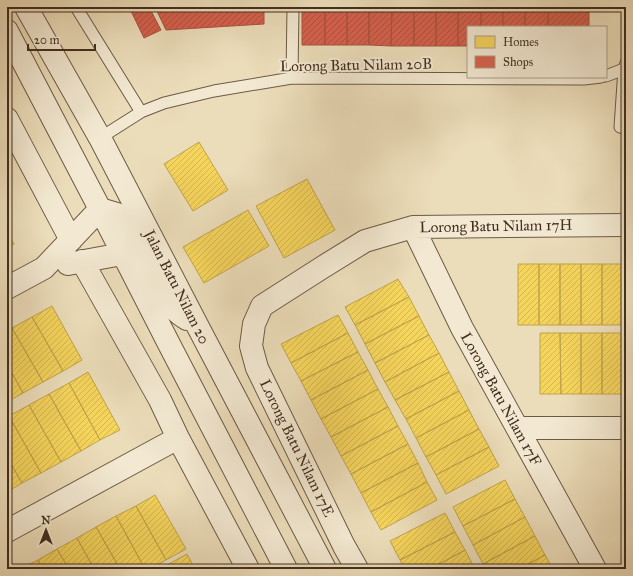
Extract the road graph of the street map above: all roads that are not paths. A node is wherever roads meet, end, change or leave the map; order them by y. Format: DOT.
graph roads {
  1 [pos="26,7"];
  2 [pos="76,7"];
  3 [pos="293,7"];
  4 [pos="7,31"];
  5 [pos="625,65"];
  6 [pos="607,75"];
  7 [pos="292,78"];
  8 [pos="595,78"];
  9 [pos="141,112"];
  10 [pos="7,119"];
  11 [pos="626,128"];
  12 [pos="100,138"];
  13 [pos="100,209"];
  14 [pos="626,225"];
  15 [pos="413,227"];
  16 [pos="71,240"];
  17 [pos="122,254"];
  18 [pos="82,261"];
  19 [pos="44,268"];
  20 [pos="7,288"];
  21 [pos="196,323"];
  22 [pos="254,324"];
  23 [pos="518,428"];
  24 [pos="626,428"];
  25 [pos="178,438"];
  26 [pos="7,532"];
  27 [pos="248,569"];
  28 [pos="286,569"];
  29 [pos="325,569"];
  30 [pos="357,569"];
  31 [pos="595,569"];
  1 -- 12 [label="street, Jalan Batu Nilam 20"];
  2 -- 9 [label="lane"];
  3 -- 7 [label="lane"];
  4 -- 13 [label="street"];
  5 -- 6 [label="lane"];
  5 -- 11 [label="lane"];
  7 -- 8 [label="lane, Lorong Batu Nilam 20B"];
  7 -- 9 [label="lane, Lorong Batu Nilam 20B"];
  9 -- 12 [label="lane, Lorong Batu Nilam 20B"];
  10 -- 16 [label="street"];
  12 -- 21 [label="street, Jalan Batu Nilam 20"];
  13 -- 16 [label="street"];
  13 -- 17 [label="street"];
  13 -- 21 [label="street"];
  14 -- 15 [label="street, Lorong Batu Nilam 17H"];
  15 -- 22 [label="street, Lorong Batu Nilam 17H"];
  15 -- 23 [label="street, Lorong Batu Nilam 17F"];
  16 -- 19 [label="street"];
  17 -- 18 [label="street"];
  17 -- 28 [label="street"];
  18 -- 19 [label="street"];
  18 -- 25 [label="street"];
  19 -- 20 [label="street"];
  21 -- 29 [label="street, Jalan Batu Nilam 20"];
  22 -- 30 [label="street, Lorong Batu Nilam 17E"];
  23 -- 24 [label="street"];
  23 -- 31 [label="street, Lorong Batu Nilam 17F"];
  25 -- 26 [label="street"];
  25 -- 27 [label="street"];
}
